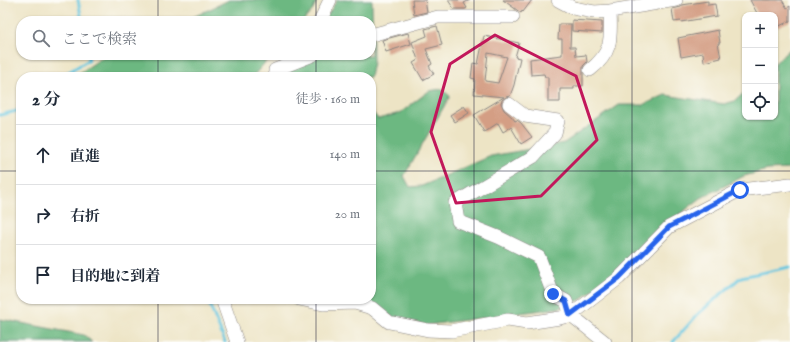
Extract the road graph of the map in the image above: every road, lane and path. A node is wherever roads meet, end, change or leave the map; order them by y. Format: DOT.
graph roads {
  1 [pos="330,0"];
  2 [pos="558,0"];
  3 [pos="676,0"];
  4 [pos="610,11"];
  5 [pos="322,16"];
  6 [pos="513,17"];
  7 [pos="376,34"];
  8 [pos="284,60"];
  9 [pos="302,60"];
  10 [pos="590,70"];
  11 [pos="273,72"];
  12 [pos="274,72"];
  13 [pos="509,104"];
  14 [pos="790,184"];
  15 [pos="224,304"];
  16 [pos="358,304"];
  17 [pos="570,315"];
  18 [pos="237,342"];
  19 [pos="605,342"];
  1 -- 5 [label="street"];
  2 -- 4 [label="street"];
  3 -- 4 [label="street"];
  4 -- 10 [label="street"];
  6 -- 7 [label="street"];
  8 -- 11 [label="street"];
  9 -- 12 [label="street"];
  13 -- 17 [label="street"];
  14 -- 17 [label="street"];
  15 -- 18 [label="street"];
  16 -- 17 [label="street"];
  17 -- 19 [label="street"];
}
